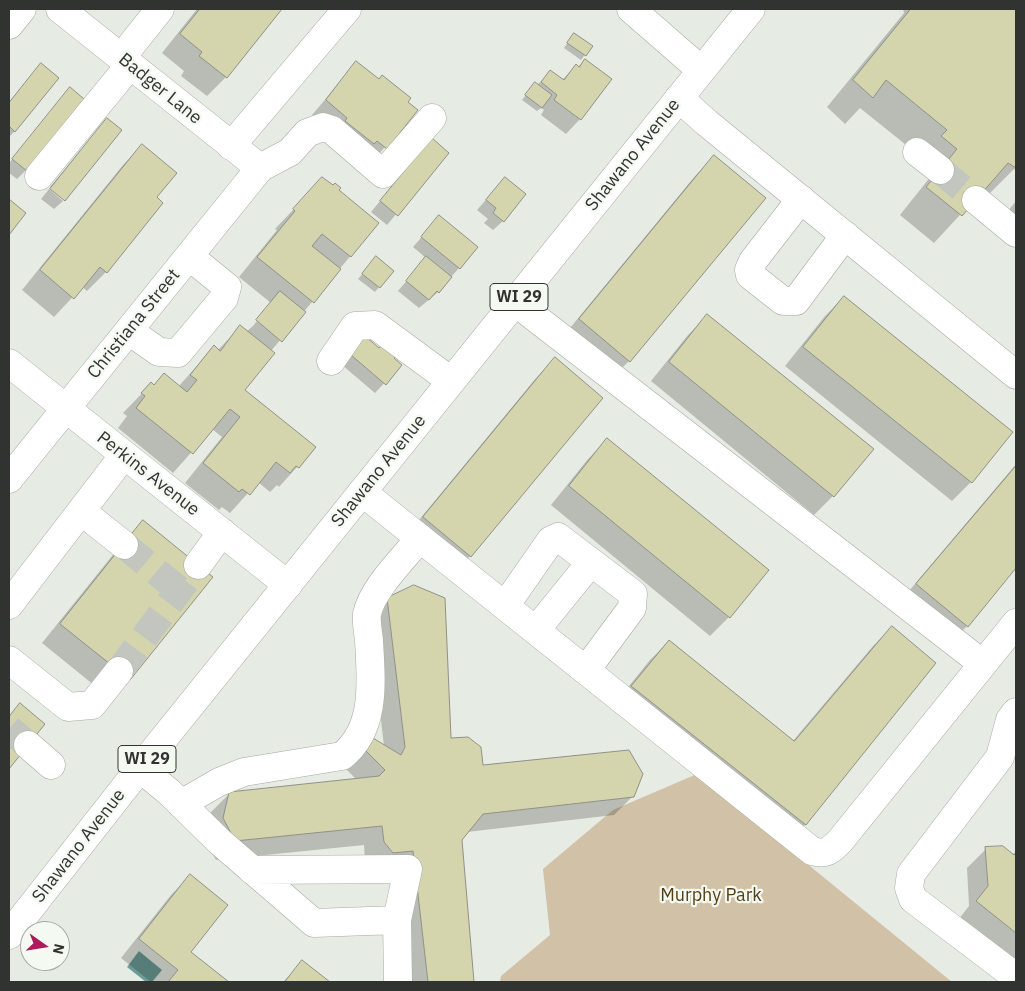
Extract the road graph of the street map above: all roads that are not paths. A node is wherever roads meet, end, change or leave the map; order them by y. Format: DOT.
graph roads {
  1 [pos="22,9"];
  2 [pos="160,9"];
  3 [pos="347,9"];
  4 [pos="631,9"];
  5 [pos="751,9"];
  6 [pos="70,12"];
  7 [pos="9,25"];
  8 [pos="126,61"];
  9 [pos="702,70"];
  10 [pos="679,98"];
  11 [pos="432,118"];
  12 [pos="231,146"];
  13 [pos="917,152"];
  14 [pos="260,168"];
  15 [pos="940,170"];
  16 [pos="39,176"];
  17 [pos="801,199"];
  18 [pos="976,200"];
  19 [pos="1016,233"];
  20 [pos="845,235"];
  21 [pos="189,256"];
  22 [pos="515,302"];
  23 [pos="129,331"];
  24 [pos="331,361"];
  25 [pos="9,363"];
  26 [pos="1016,375"];
  27 [pos="452,381"];
  28 [pos="66,409"];
  29 [pos="124,455"];
  30 [pos="9,480"];
  31 [pos="362,492"];
  32 [pos="81,511"];
  33 [pos="222,532"];
  34 [pos="420,538"];
  35 [pos="124,545"];
  36 [pos="590,562"];
  37 [pos="198,565"];
  38 [pos="288,585"];
  39 [pos="9,605"];
  40 [pos="505,606"];
  41 [pos="1016,623"];
  42 [pos="536,630"];
  43 [pos="9,660"];
  44 [pos="983,664"];
  45 [pos="586,670"];
  46 [pos="119,671"];
  47 [pos="1016,712"];
  48 [pos="28,746"];
  49 [pos="51,765"];
  50 [pos="140,768"];
  51 [pos="181,804"];
  52 [pos="252,870"];
  53 [pos="397,920"];
  54 [pos="9,935"];
  55 [pos="1016,977"];
  56 [pos="398,982"];
  1 -- 7 [label="main road"];
  2 -- 8 [label="main road"];
  3 -- 12 [label="main road"];
  4 -- 9 [label="main road"];
  5 -- 9 [label="main road, Shawano Avenue / WI 29"];
  6 -- 8 [label="main road, Badger Lane"];
  8 -- 12 [label="main road, Badger Lane"];
  8 -- 16 [label="main road"];
  9 -- 10 [label="main road, Shawano Avenue / WI 29"];
  10 -- 17 [label="main road"];
  10 -- 22 [label="main road, Shawano Avenue / WI 29"];
  11 -- 14 [label="main road"];
  12 -- 14 [label="main road, Badger Lane"];
  13 -- 15 [label="main road"];
  14 -- 21 [label="main road, Christiana Street"];
  17 -- 20 [label="main road"];
  17 -- 20 [label="main road"];
  18 -- 19 [label="main road"];
  20 -- 26 [label="main road"];
  21 -- 23 [label="main road, Christiana Street"];
  21 -- 23 [label="main road"];
  22 -- 27 [label="main road, Shawano Avenue / WI 29"];
  22 -- 44 [label="main road"];
  23 -- 28 [label="main road, Christiana Street"];
  24 -- 27 [label="main road"];
  25 -- 28 [label="main road, Perkins Avenue"];
  27 -- 31 [label="main road, Shawano Avenue / WI 29"];
  28 -- 29 [label="main road, Perkins Avenue"];
  28 -- 30 [label="main road, Christiana Street"];
  29 -- 32 [label="main road"];
  29 -- 33 [label="main road, Perkins Avenue"];
  31 -- 34 [label="main road"];
  31 -- 38 [label="main road, Shawano Avenue / WI 29"];
  32 -- 35 [label="main road"];
  32 -- 39 [label="main road"];
  33 -- 37 [label="main road"];
  33 -- 38 [label="main road, Perkins Avenue"];
  34 -- 40 [label="main road"];
  34 -- 51 [label="main road"];
  36 -- 40 [label="main road"];
  36 -- 42 [label="main road"];
  36 -- 45 [label="main road"];
  38 -- 50 [label="main road, Shawano Avenue / WI 29"];
  40 -- 42 [label="main road"];
  41 -- 44 [label="main road"];
  42 -- 45 [label="main road"];
  43 -- 46 [label="main road"];
  44 -- 45 [label="main road"];
  47 -- 55 [label="main road"];
  48 -- 49 [label="main road"];
  50 -- 51 [label="main road"];
  50 -- 54 [label="main road, Shawano Avenue / WI 29"];
  51 -- 52 [label="main road"];
  52 -- 53 [label="main road"];
  52 -- 53 [label="main road"];
  53 -- 56 [label="main road"];
}
